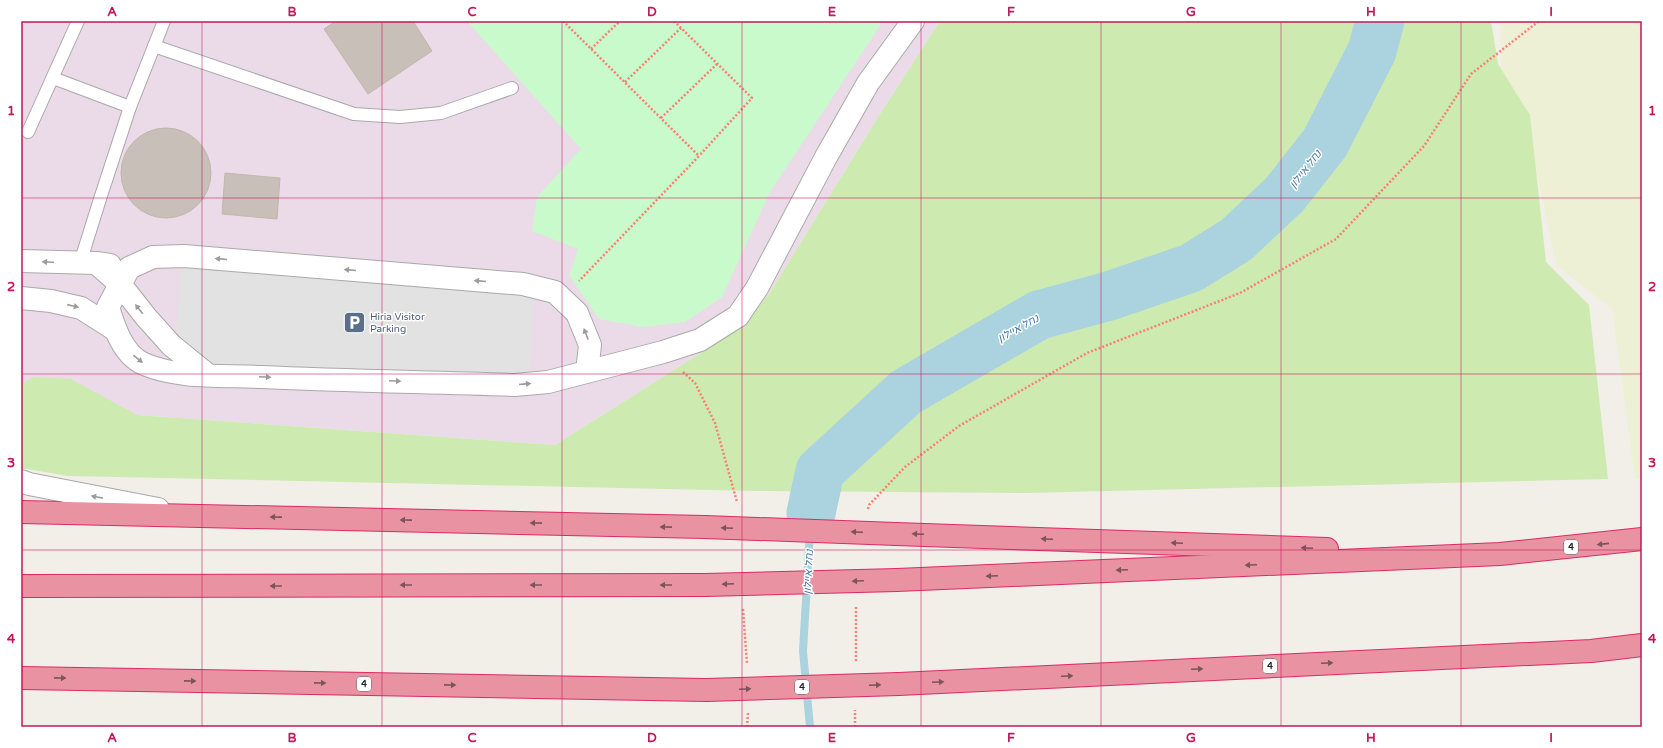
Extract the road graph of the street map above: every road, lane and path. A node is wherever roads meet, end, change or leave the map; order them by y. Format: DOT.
graph roads {
  1 [pos="78,21"];
  2 [pos="164,21"];
  3 [pos="563,21"];
  4 [pos="620,21"];
  5 [pos="674,21"];
  6 [pos="913,21"];
  7 [pos="1539,21"];
  8 [pos="681,28"];
  9 [pos="154,46"];
  10 [pos="591,49"];
  11 [pos="717,64"];
  12 [pos="53,78"];
  13 [pos="625,82"];
  14 [pos="512,88"];
  15 [pos="130,107"];
  16 [pos="661,118"];
  17 [pos="28,132"];
  18 [pos="699,156"];
  19 [pos="21,261"];
  20 [pos="88,263"];
  21 [pos="124,276"];
  22 [pos="21,298"];
  23 [pos="562,299"];
  24 [pos="114,329"];
  25 [pos="587,372"];
  26 [pos="208,375"];
  27 [pos="21,481"];
  28 [pos="21,512"];
  29 [pos="867,512"];
  30 [pos="191,515"];
  31 [pos="1642,539"];
  32 [pos="1500,554"];
  33 [pos="21,586"];
  34 [pos="856,601"];
  35 [pos="1642,645"];
  36 [pos="856,664"];
  37 [pos="21,678"];
  38 [pos="856,703"];
  39 [pos="855,727"];
  1 -- 12 [label="lane"];
  2 -- 9 [label="lane"];
  3 -- 10 [label="path"];
  4 -- 10 [label="path"];
  5 -- 8 [label="path"];
  6 -- 25 [label="street"];
  7 -- 29 [label="path"];
  8 -- 11 [label="path"];
  8 -- 13 [label="path"];
  9 -- 14 [label="lane"];
  9 -- 15 [label="lane"];
  10 -- 13 [label="path"];
  11 -- 16 [label="path"];
  11 -- 18 [label="path"];
  12 -- 15 [label="lane"];
  12 -- 17 [label="lane"];
  13 -- 16 [label="path"];
  15 -- 20 [label="lane"];
  16 -- 18 [label="path"];
  18 -- 23 [label="path"];
  20 -- 19 [label="street, one-way"];
  20 -- 21 [label="street"];
  23 -- 21 [label="street, one-way"];
  21 -- 24 [label="street"];
  26 -- 21 [label="street, one-way"];
  22 -- 24 [label="street, one-way"];
  25 -- 23 [label="street, one-way"];
  24 -- 26 [label="street, one-way"];
  26 -- 25 [label="street, one-way"];
  30 -- 27 [label="street, one-way"];
  28 -- 30 [label="highway"];
  32 -- 30 [label="highway, one-way, bridge"];
  31 -- 32 [label="highway, 4, one-way"];
  32 -- 33 [label="highway, 4, one-way, bridge"];
  34 -- 36 [label="path"];
  37 -- 35 [label="highway, 4, one-way, bridge"];
  38 -- 39 [label="path"];
}
